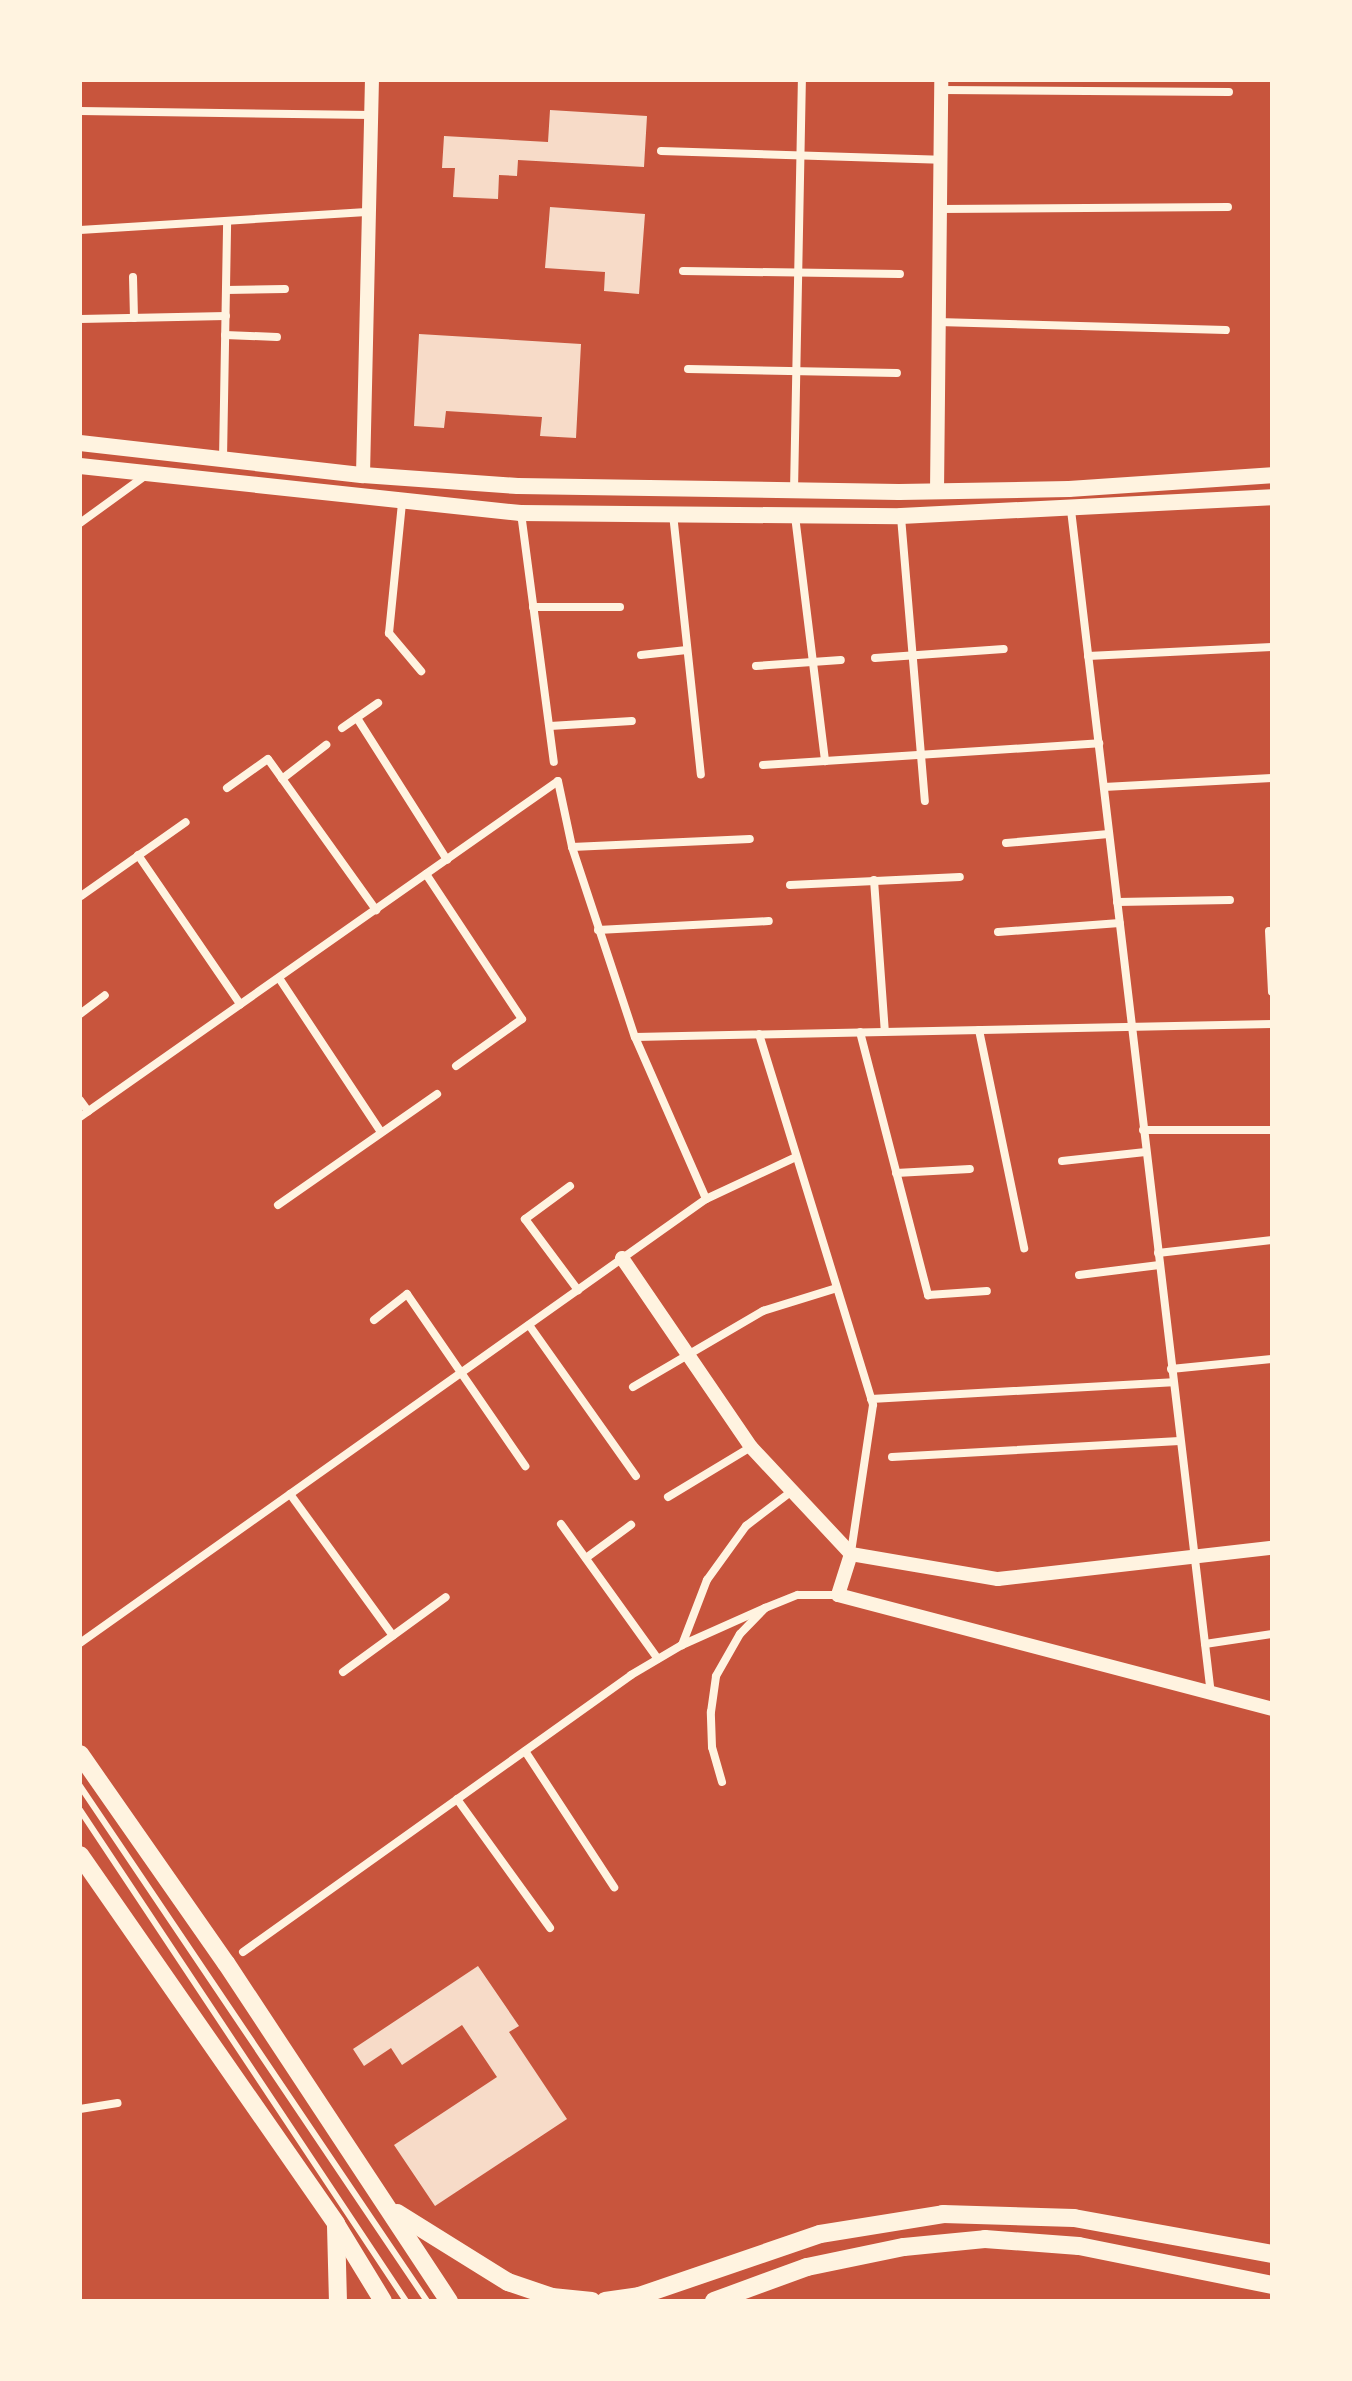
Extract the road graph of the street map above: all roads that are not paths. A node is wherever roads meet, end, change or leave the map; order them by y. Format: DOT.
graph roads {
  1 [pos="372,80"];
  2 [pos="802,80"];
  3 [pos="941,85"];
  4 [pos="1229,92"];
  5 [pos="80,111"];
  6 [pos="373,115"];
  7 [pos="661,151"];
  8 [pos="801,155"];
  9 [pos="940,160"];
  10 [pos="1228,207"];
  11 [pos="940,209"];
  12 [pos="371,212"];
  13 [pos="227,221"];
  14 [pos="80,230"];
  15 [pos="683,271"];
  16 [pos="800,272"];
  17 [pos="900,274"];
  18 [pos="133,277"];
  19 [pos="285,289"];
  20 [pos="226,290"];
  21 [pos="226,316"];
  22 [pos="134,318"];
  23 [pos="80,319"];
  24 [pos="938,322"];
  25 [pos="1226,330"];
  26 [pos="225,335"];
  27 [pos="277,337"];
  28 [pos="688,369"];
  29 [pos="799,371"];
  30 [pos="897,373"];
  31 [pos="80,443"];
  32 [pos="148,453"];
  33 [pos="223,460"];
  34 [pos="80,466"];
  35 [pos="363,475"];
  36 [pos="1272,475"];
  37 [pos="145,476"];
  38 [pos="405,478"];
  39 [pos="221,485"];
  40 [pos="518,486"];
  41 [pos="671,488"];
  42 [pos="1069,489"];
  43 [pos="794,491"];
  44 [pos="937,491"];
  45 [pos="899,492"];
  46 [pos="1272,497"];
  47 [pos="360,499"];
  48 [pos="402,503"];
  49 [pos="1071,510"];
  50 [pos="937,512"];
  51 [pos="520,513"];
  52 [pos="672,513"];
  53 [pos="795,515"];
  54 [pos="901,516"];
  55 [pos="80,523"];
  56 [pos="533,607"];
  57 [pos="620,607"];
  58 [pos="1272,647"];
  59 [pos="1004,649"];
  60 [pos="687,650"];
  61 [pos="641,655"];
  62 [pos="914,656"];
  63 [pos="1088,656"];
  64 [pos="875,658"];
  65 [pos="841,660"];
  66 [pos="812,663"];
  67 [pos="756,666"];
  68 [pos="421,671"];
  69 [pos="378,703"];
  70 [pos="357,718"];
  71 [pos="632,721"];
  72 [pos="550,726"];
  73 [pos="342,728"];
  74 [pos="1099,743"];
  75 [pos="326,745"];
  76 [pos="922,756"];
  77 [pos="825,761"];
  78 [pos="554,762"];
  79 [pos="763,765"];
  80 [pos="701,775"];
  81 [pos="1272,778"];
  82 [pos="282,779"];
  83 [pos="1104,787"];
  84 [pos="227,788"];
  85 [pos="925,801"];
  86 [pos="186,822"];
  87 [pos="1109,834"];
  88 [pos="750,839"];
  89 [pos="1006,843"];
  90 [pos="572,847"];
  91 [pos="138,855"];
  92 [pos="447,860"];
  93 [pos="426,874"];
  94 [pos="960,877"];
  95 [pos="874,880"];
  96 [pos="790,885"];
  97 [pos="81,896"];
  98 [pos="1230,900"];
  99 [pos="1117,902"];
  100 [pos="376,910"];
  101 [pos="769,921"];
  102 [pos="1120,923"];
  103 [pos="598,930"];
  104 [pos="1269,931"];
  105 [pos="998,932"];
  106 [pos="279,978"];
  107 [pos="1272,992"];
  108 [pos="105,995"];
  109 [pos="240,1004"];
  110 [pos="80,1014"];
  111 [pos="1272,1024"];
  112 [pos="1132,1027"];
  113 [pos="979,1030"];
  114 [pos="860,1032"];
  115 [pos="885,1032"];
  116 [pos="759,1034"];
  117 [pos="635,1037"];
  118 [pos="456,1066"];
  119 [pos="437,1094"];
  120 [pos="80,1100"];
  121 [pos="84,1114"];
  122 [pos="1143,1130"];
  123 [pos="1272,1130"];
  124 [pos="381,1132"];
  125 [pos="1146,1152"];
  126 [pos="796,1157"];
  127 [pos="1062,1161"];
  128 [pos="970,1169"];
  129 [pos="896,1173"];
  130 [pos="570,1186"];
  131 [pos="706,1199"];
  132 [pos="278,1205"];
  133 [pos="1272,1240"];
  134 [pos="1024,1248"];
  135 [pos="1158,1253"];
  136 [pos="622,1258"];
  137 [pos="1159,1265"];
  138 [pos="1079,1275"];
  139 [pos="837,1288"];
  140 [pos="578,1290"];
  141 [pos="987,1291"];
  142 [pos="374,1320"];
  143 [pos="529,1325"];
  144 [pos="686,1352"];
  145 [pos="1272,1359"];
  146 [pos="1171,1369"];
  147 [pos="459,1374"];
  148 [pos="1173,1382"];
  149 [pos="633,1387"];
  150 [pos="871,1399"];
  151 [pos="1180,1441"];
  152 [pos="751,1447"];
  153 [pos="892,1457"];
  154 [pos="525,1466"];
  155 [pos="636,1476"];
  156 [pos="792,1491"];
  157 [pos="290,1494"];
  158 [pos="668,1497"];
  159 [pos="561,1524"];
  160 [pos="631,1525"];
  161 [pos="1272,1548"];
  162 [pos="851,1554"];
  163 [pos="586,1558"];
  164 [pos="1193,1558"];
  165 [pos="838,1595"];
  166 [pos="446,1597"];
  167 [pos="765,1608"];
  168 [pos="1272,1634"];
  169 [pos="393,1636"];
  170 [pos="80,1643"];
  171 [pos="1205,1644"];
  172 [pos="682,1645"];
  173 [pos="658,1659"];
  174 [pos="343,1672"];
  175 [pos="1211,1694"];
  176 [pos="1272,1709"];
  177 [pos="525,1751"];
  178 [pos="80,1754"];
  179 [pos="722,1782"];
  180 [pos="80,1786"];
  181 [pos="457,1799"];
  182 [pos="80,1810"];
  183 [pos="80,1855"];
  184 [pos="614,1887"];
  185 [pos="550,1928"];
  186 [pos="243,1952"];
  187 [pos="118,2103"];
  188 [pos="80,2109"];
  189 [pos="391,2209"];
  190 [pos="336,2224"];
  191 [pos="1272,2254"];
  192 [pos="1272,2285"];
  193 [pos="338,2301"];
  194 [pos="383,2301"];
  195 [pos="406,2301"];
  196 [pos="427,2301"];
  197 [pos="449,2301"];
  198 [pos="592,2301"];
  199 [pos="605,2301"];
  200 [pos="714,2301"];
  1 -- 6 [label="street"];
  2 -- 8 [label="street"];
  3 -- 4 [label="street"];
  3 -- 9 [label="street"];
  5 -- 6 [label="street"];
  6 -- 12 [label="street"];
  7 -- 8 [label="street"];
  8 -- 9 [label="street"];
  8 -- 16 [label="street"];
  9 -- 11 [label="street"];
  10 -- 11 [label="street"];
  11 -- 24 [label="street"];
  12 -- 13 [label="street"];
  12 -- 35 [label="street"];
  13 -- 14 [label="street"];
  13 -- 20 [label="street"];
  15 -- 16 [label="street"];
  16 -- 17 [label="street"];
  16 -- 29 [label="street"];
  18 -- 22 [label="street"];
  19 -- 20 [label="street"];
  20 -- 21 [label="street"];
  21 -- 22 [label="street"];
  21 -- 26 [label="street"];
  22 -- 23 [label="street"];
  24 -- 25 [label="street"];
  24 -- 44 [label="street"];
  26 -- 27 [label="street"];
  26 -- 33 [label="street"];
  28 -- 29 [label="street"];
  29 -- 30 [label="street"];
  29 -- 43 [label="street"];
  31 -- 32 [label="main road"];
  32 -- 33 [label="main road"];
  32 -- 37 [label="main road"];
  33 -- 35 [label="main road"];
  33 -- 39 [label="main road"];
  34 -- 37 [label="main road"];
  35 -- 38 [label="main road"];
  35 -- 47 [label="main road"];
  36 -- 42 [label="main road"];
  37 -- 39 [label="main road"];
  37 -- 55 [label="street"];
  38 -- 40 [label="main road"];
  38 -- 48 [label="main road"];
  39 -- 47 [label="main road"];
  40 -- 41 [label="main road"];
  40 -- 51 [label="main road"];
  41 -- 43 [label="main road"];
  41 -- 52 [label="main road"];
  42 -- 44 [label="main road"];
  42 -- 49 [label="main road"];
  43 -- 45 [label="main road"];
  43 -- 53 [label="main road"];
  44 -- 45 [label="main road"];
  44 -- 50 [label="main road"];
  45 -- 54 [label="main road"];
  46 -- 49 [label="main road"];
  47 -- 48 [label="main road"];
  48 -- 51 [label="main road"];
  48 -- 68 [label="street"];
  49 -- 50 [label="main road"];
  49 -- 63 [label="street"];
  50 -- 54 [label="main road"];
  51 -- 52 [label="main road"];
  51 -- 56 [label="street"];
  52 -- 53 [label="main road"];
  52 -- 60 [label="street"];
  53 -- 54 [label="main road"];
  53 -- 66 [label="street"];
  54 -- 62 [label="street"];
  56 -- 57 [label="street"];
  56 -- 72 [label="street"];
  58 -- 63 [label="street"];
  59 -- 62 [label="street"];
  60 -- 61 [label="street"];
  60 -- 80 [label="street"];
  62 -- 64 [label="street"];
  62 -- 76 [label="street"];
  63 -- 74 [label="street"];
  65 -- 66 [label="street"];
  66 -- 67 [label="street"];
  66 -- 77 [label="street"];
  69 -- 70 [label="street"];
  70 -- 73 [label="street"];
  70 -- 92 [label="street"];
  71 -- 72 [label="street"];
  72 -- 78 [label="street"];
  74 -- 76 [label="street"];
  74 -- 83 [label="street"];
  75 -- 82 [label="street"];
  76 -- 77 [label="street"];
  76 -- 85 [label="street"];
  77 -- 79 [label="street"];
  81 -- 83 [label="street"];
  82 -- 84 [label="street"];
  82 -- 100 [label="street"];
  83 -- 87 [label="street"];
  86 -- 91 [label="street"];
  87 -- 89 [label="street"];
  87 -- 99 [label="street"];
  88 -- 90 [label="street"];
  90 -- 92 [label="street"];
  90 -- 103 [label="street"];
  91 -- 97 [label="street"];
  91 -- 109 [label="street"];
  92 -- 93 [label="street"];
  93 -- 100 [label="street"];
  93 -- 118 [label="street"];
  94 -- 95 [label="street"];
  95 -- 96 [label="street"];
  95 -- 115 [label="street"];
  98 -- 99 [label="street"];
  99 -- 102 [label="street"];
  100 -- 106 [label="street"];
  101 -- 103 [label="street"];
  102 -- 105 [label="street"];
  102 -- 112 [label="street"];
  103 -- 117 [label="street"];
  104 -- 107 [label="street"];
  106 -- 109 [label="street"];
  106 -- 124 [label="street"];
  108 -- 110 [label="street"];
  109 -- 121 [label="street"];
  111 -- 112 [label="street"];
  112 -- 113 [label="street"];
  112 -- 122 [label="street"];
  113 -- 115 [label="street"];
  113 -- 134 [label="street"];
  114 -- 115 [label="street"];
  114 -- 116 [label="street"];
  114 -- 129 [label="street"];
  116 -- 117 [label="street"];
  116 -- 126 [label="street"];
  117 -- 131 [label="street"];
  119 -- 124 [label="street"];
  120 -- 121 [label="street"];
  122 -- 123 [label="street"];
  122 -- 125 [label="street"];
  124 -- 132 [label="street"];
  125 -- 127 [label="street"];
  125 -- 135 [label="street"];
  126 -- 131 [label="street"];
  126 -- 139 [label="street"];
  128 -- 129 [label="street"];
  129 -- 141 [label="street"];
  130 -- 140 [label="street"];
  131 -- 136 [label="street"];
  133 -- 135 [label="street"];
  135 -- 137 [label="street"];
  136 -- 140 [label="street"];
  136 -- 144 [label="street"];
  137 -- 138 [label="street"];
  137 -- 146 [label="street"];
  139 -- 144 [label="street"];
  139 -- 150 [label="street"];
  140 -- 143 [label="street"];
  142 -- 147 [label="street"];
  143 -- 147 [label="street"];
  143 -- 155 [label="street"];
  144 -- 149 [label="street"];
  144 -- 152 [label="street"];
  145 -- 146 [label="street"];
  146 -- 148 [label="street"];
  147 -- 154 [label="street"];
  147 -- 157 [label="street"];
  148 -- 150 [label="street"];
  148 -- 151 [label="street"];
  150 -- 162 [label="street"];
  151 -- 153 [label="street"];
  151 -- 164 [label="street"];
  152 -- 156 [label="street"];
  152 -- 158 [label="street"];
  156 -- 162 [label="street"];
  156 -- 172 [label="street"];
  157 -- 169 [label="street"];
  157 -- 170 [label="street"];
  159 -- 163 [label="street"];
  160 -- 163 [label="street"];
  161 -- 164 [label="street"];
  162 -- 164 [label="street"];
  162 -- 165 [label="street"];
  163 -- 173 [label="street"];
  164 -- 171 [label="street"];
  165 -- 167 [label="street"];
  165 -- 175 [label="street"];
  166 -- 169 [label="street"];
  167 -- 172 [label="street"];
  167 -- 179 [label="street"];
  168 -- 171 [label="street"];
  169 -- 174 [label="street"];
  171 -- 175 [label="street"];
  172 -- 173 [label="street"];
  173 -- 177 [label="street"];
  175 -- 176 [label="street"];
  177 -- 181 [label="street"];
  177 -- 184 [label="street"];
  178 -- 189 [label="highway"];
  180 -- 196 [label="lane"];
  181 -- 185 [label="street"];
  181 -- 186 [label="street"];
  182 -- 195 [label="lane"];
  183 -- 190 [label="highway"];
  187 -- 188 [label="street"];
  189 -- 197 [label="highway"];
  189 -- 198 [label="highway"];
  190 -- 193 [label="highway"];
  190 -- 194 [label="highway"];
  191 -- 199 [label="highway"];
  192 -- 200 [label="highway"];
}
